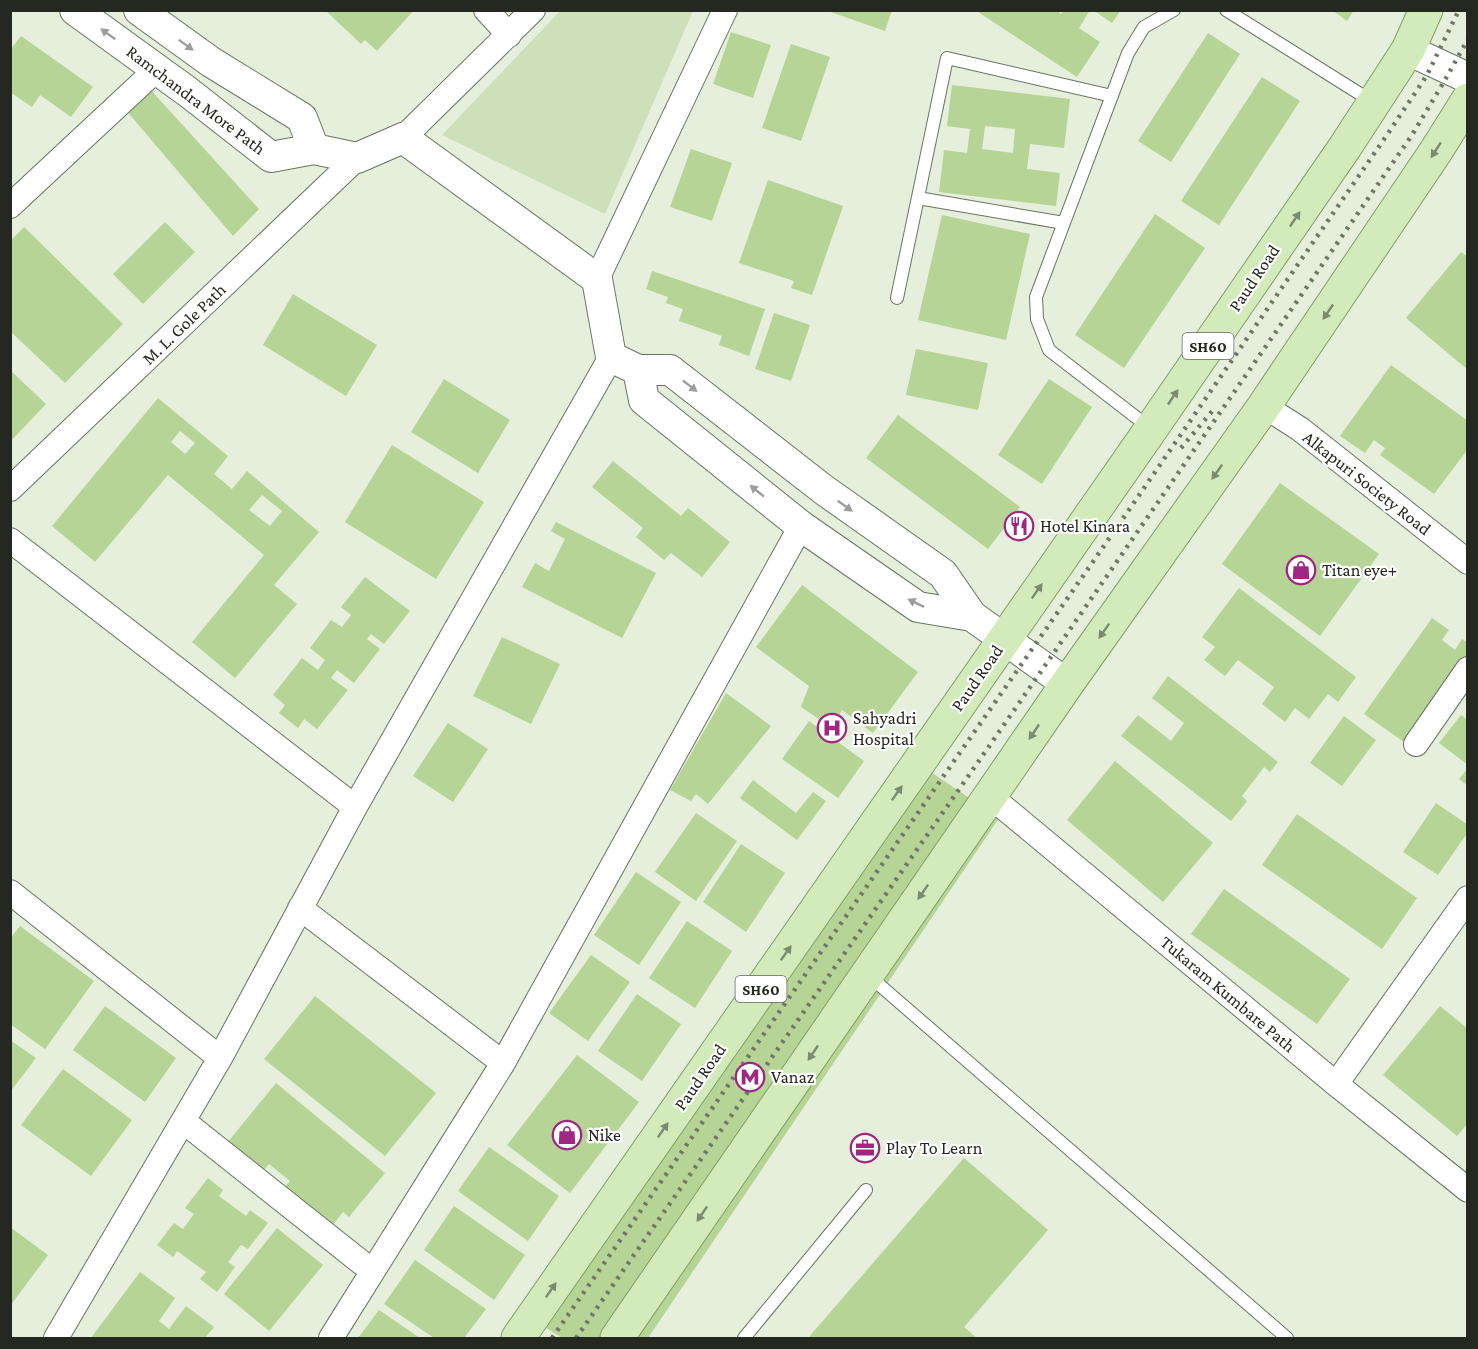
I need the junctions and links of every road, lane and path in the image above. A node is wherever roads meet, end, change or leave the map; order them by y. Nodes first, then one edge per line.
1 (75, 10) edge
2 (139, 10) edge
3 (486, 10) edge
4 (534, 10) edge
5 (724, 10) edge
6 (1173, 10) edge
7 (1226, 10) edge
8 (1426, 10) edge
9 (509, 35) junction
10 (1408, 50) junction
11 (157, 69) junction
12 (1467, 78) edge
13 (1112, 96) junction
14 (1467, 100) edge
15 (1374, 103) junction
16 (403, 138) junction
17 (314, 149) junction
18 (357, 158) junction
19 (918, 198) junction
20 (10, 206) edge
21 (1064, 223) junction
22 (597, 279) junction
23 (897, 298) dead end
24 (625, 363) junction
25 (1264, 406) junction
26 (1151, 429) junction
27 (10, 489) edge
28 (801, 526) junction
29 (10, 540) edge
30 (1467, 562) edge
31 (972, 615) junction
32 (1004, 639) junction
33 (1467, 669) edge
34 (1067, 684) junction
35 (1416, 744) dead end
36 (990, 796) junction
37 (355, 807) junction
38 (10, 892) edge
39 (1467, 898) edge
40 (300, 908) junction
41 (867, 974) junction
42 (220, 1058) junction
43 (502, 1063) junction
44 (1336, 1084) junction
45 (183, 1121) junction
46 (866, 1190) dead end
47 (1467, 1190) edge
48 (372, 1271) junction
49 (56, 1338) edge
50 (331, 1338) edge
51 (518, 1338) edge
52 (617, 1338) edge
53 (744, 1338) edge
54 (1287, 1338) edge

11 -> 1 street, Ramchandra More Path
2 -> 17 street, Ramchandra More Path
3 - 9 street
4 - 9 street
5 - 22 street
6 - 13 lane
7 - 15 lane
8 - 10 main road, Paud Road / SH60
9 - 16 street
10 - 12 street
10 - 15 main road, Paud Road / SH60
11 - 17 street, Ramchandra More Path
11 - 20 street
13 - 19 lane
13 - 21 lane
14 -> 25 main road
26 -> 15 main road, Paud Road / SH60
16 - 18 street
16 - 22 street
17 - 18 street
18 - 27 street, M. L. Gole Path
19 - 21 lane
19 - 23 lane
21 - 26 lane
22 - 24 street
28 -> 24 street
24 -> 31 street
24 - 37 street
25 - 30 street, Alkapuri Society Road
25 -> 34 main road
32 -> 26 main road, Paud Road / SH60
31 -> 28 street
28 - 43 street
29 - 37 street
31 - 32 street
32 - 34 street
51 -> 32 main road, Paud Road / SH60
33 - 35 street
34 -> 36 main road
36 -> 41 main road
36 - 44 street, Tukaram Kumbare Path
37 - 40 street
38 - 42 street
39 - 44 street
40 - 42 street
40 - 43 street
41 -> 52 main road
41 - 54 lane
42 - 45 street
43 - 48 street
44 - 47 street, Tukaram Kumbare Path
45 - 48 street
45 - 49 street
46 - 53 lane
48 - 50 street

